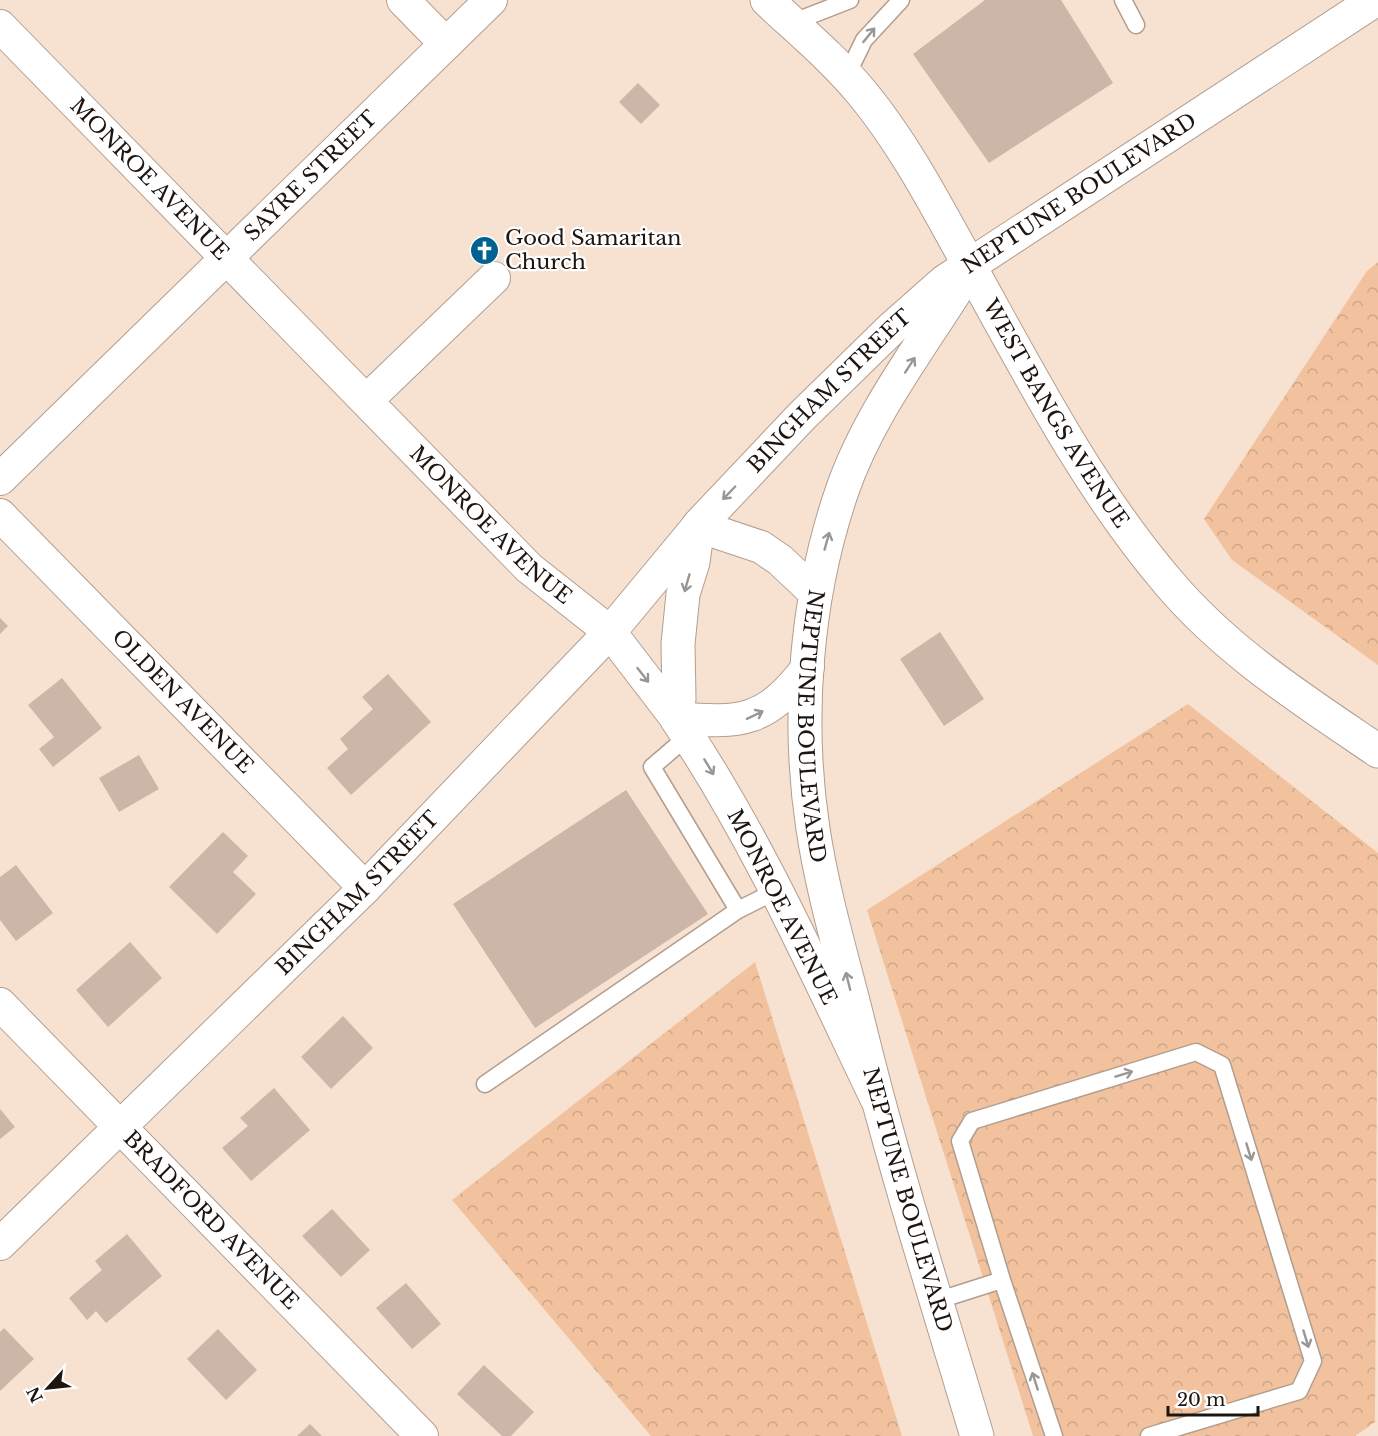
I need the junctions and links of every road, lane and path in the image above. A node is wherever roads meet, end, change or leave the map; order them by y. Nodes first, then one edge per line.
1 (403, 0) edge
2 (491, 0) edge
3 (767, 0) edge
4 (850, 0) edge
5 (901, 0) edge
6 (1123, 0) edge
7 (1375, 0) edge
8 (791, 23) junction
9 (1136, 25) dead end
10 (0, 26) edge
11 (446, 44) junction
12 (846, 77) junction
13 (226, 257) junction
14 (970, 267) junction
15 (494, 278) dead end
16 (367, 400) junction
17 (0, 479) edge
18 (0, 515) edge
19 (698, 526) junction
20 (816, 594) junction
21 (609, 632) junction
22 (807, 667) junction
23 (682, 727) junction
24 (1378, 751) edge
25 (365, 888) junction
26 (776, 891) junction
27 (738, 910) junction
28 (0, 1004) edge
29 (485, 1084) dead end
30 (877, 1099) junction
31 (120, 1127) junction
32 (0, 1244) edge
33 (1002, 1280) junction
34 (936, 1301) junction
35 (422, 1436) edge
36 (977, 1436) edge
37 (1054, 1436) edge
38 (1149, 1436) edge

1 - 11 street
2 - 11 street, SAYRE STREET
3 - 8 street, WEST BANGS AVENUE
4 - 8 lane
12 -> 5 lane
6 - 9 lane
7 - 14 street, NEPTUNE BOULEVARD
8 - 12 street, WEST BANGS AVENUE
10 - 13 street, MONROE AVENUE
11 - 13 street, SAYRE STREET
12 - 14 street, WEST BANGS AVENUE
13 - 16 street, MONROE AVENUE
13 - 17 street, SAYRE STREET
14 -> 19 street, BINGHAM STREET
20 -> 14 street, NEPTUNE BOULEVARD
14 - 24 street, WEST BANGS AVENUE
15 - 16 street
16 - 21 street, MONROE AVENUE
18 - 25 street, OLDEN AVENUE
19 - 20 street
19 - 21 street, BINGHAM STREET
19 -> 23 street
20 - 22 street, NEPTUNE BOULEVARD
21 -> 23 street, MONROE AVENUE
21 - 25 street, BINGHAM STREET
23 -> 22 street
30 -> 22 street, NEPTUNE BOULEVARD
23 -> 26 street, MONROE AVENUE
23 - 27 lane
25 - 31 street, BINGHAM STREET
26 - 27 lane
26 - 30 street, MONROE AVENUE
27 - 29 lane
28 - 31 street, BRADFORD AVENUE
30 - 34 street, NEPTUNE BOULEVARD
31 - 32 street, BINGHAM STREET
31 - 35 street, BRADFORD AVENUE
33 - 34 lane
37 -> 33 lane
33 -> 38 lane
34 - 36 street, NEPTUNE BOULEVARD

